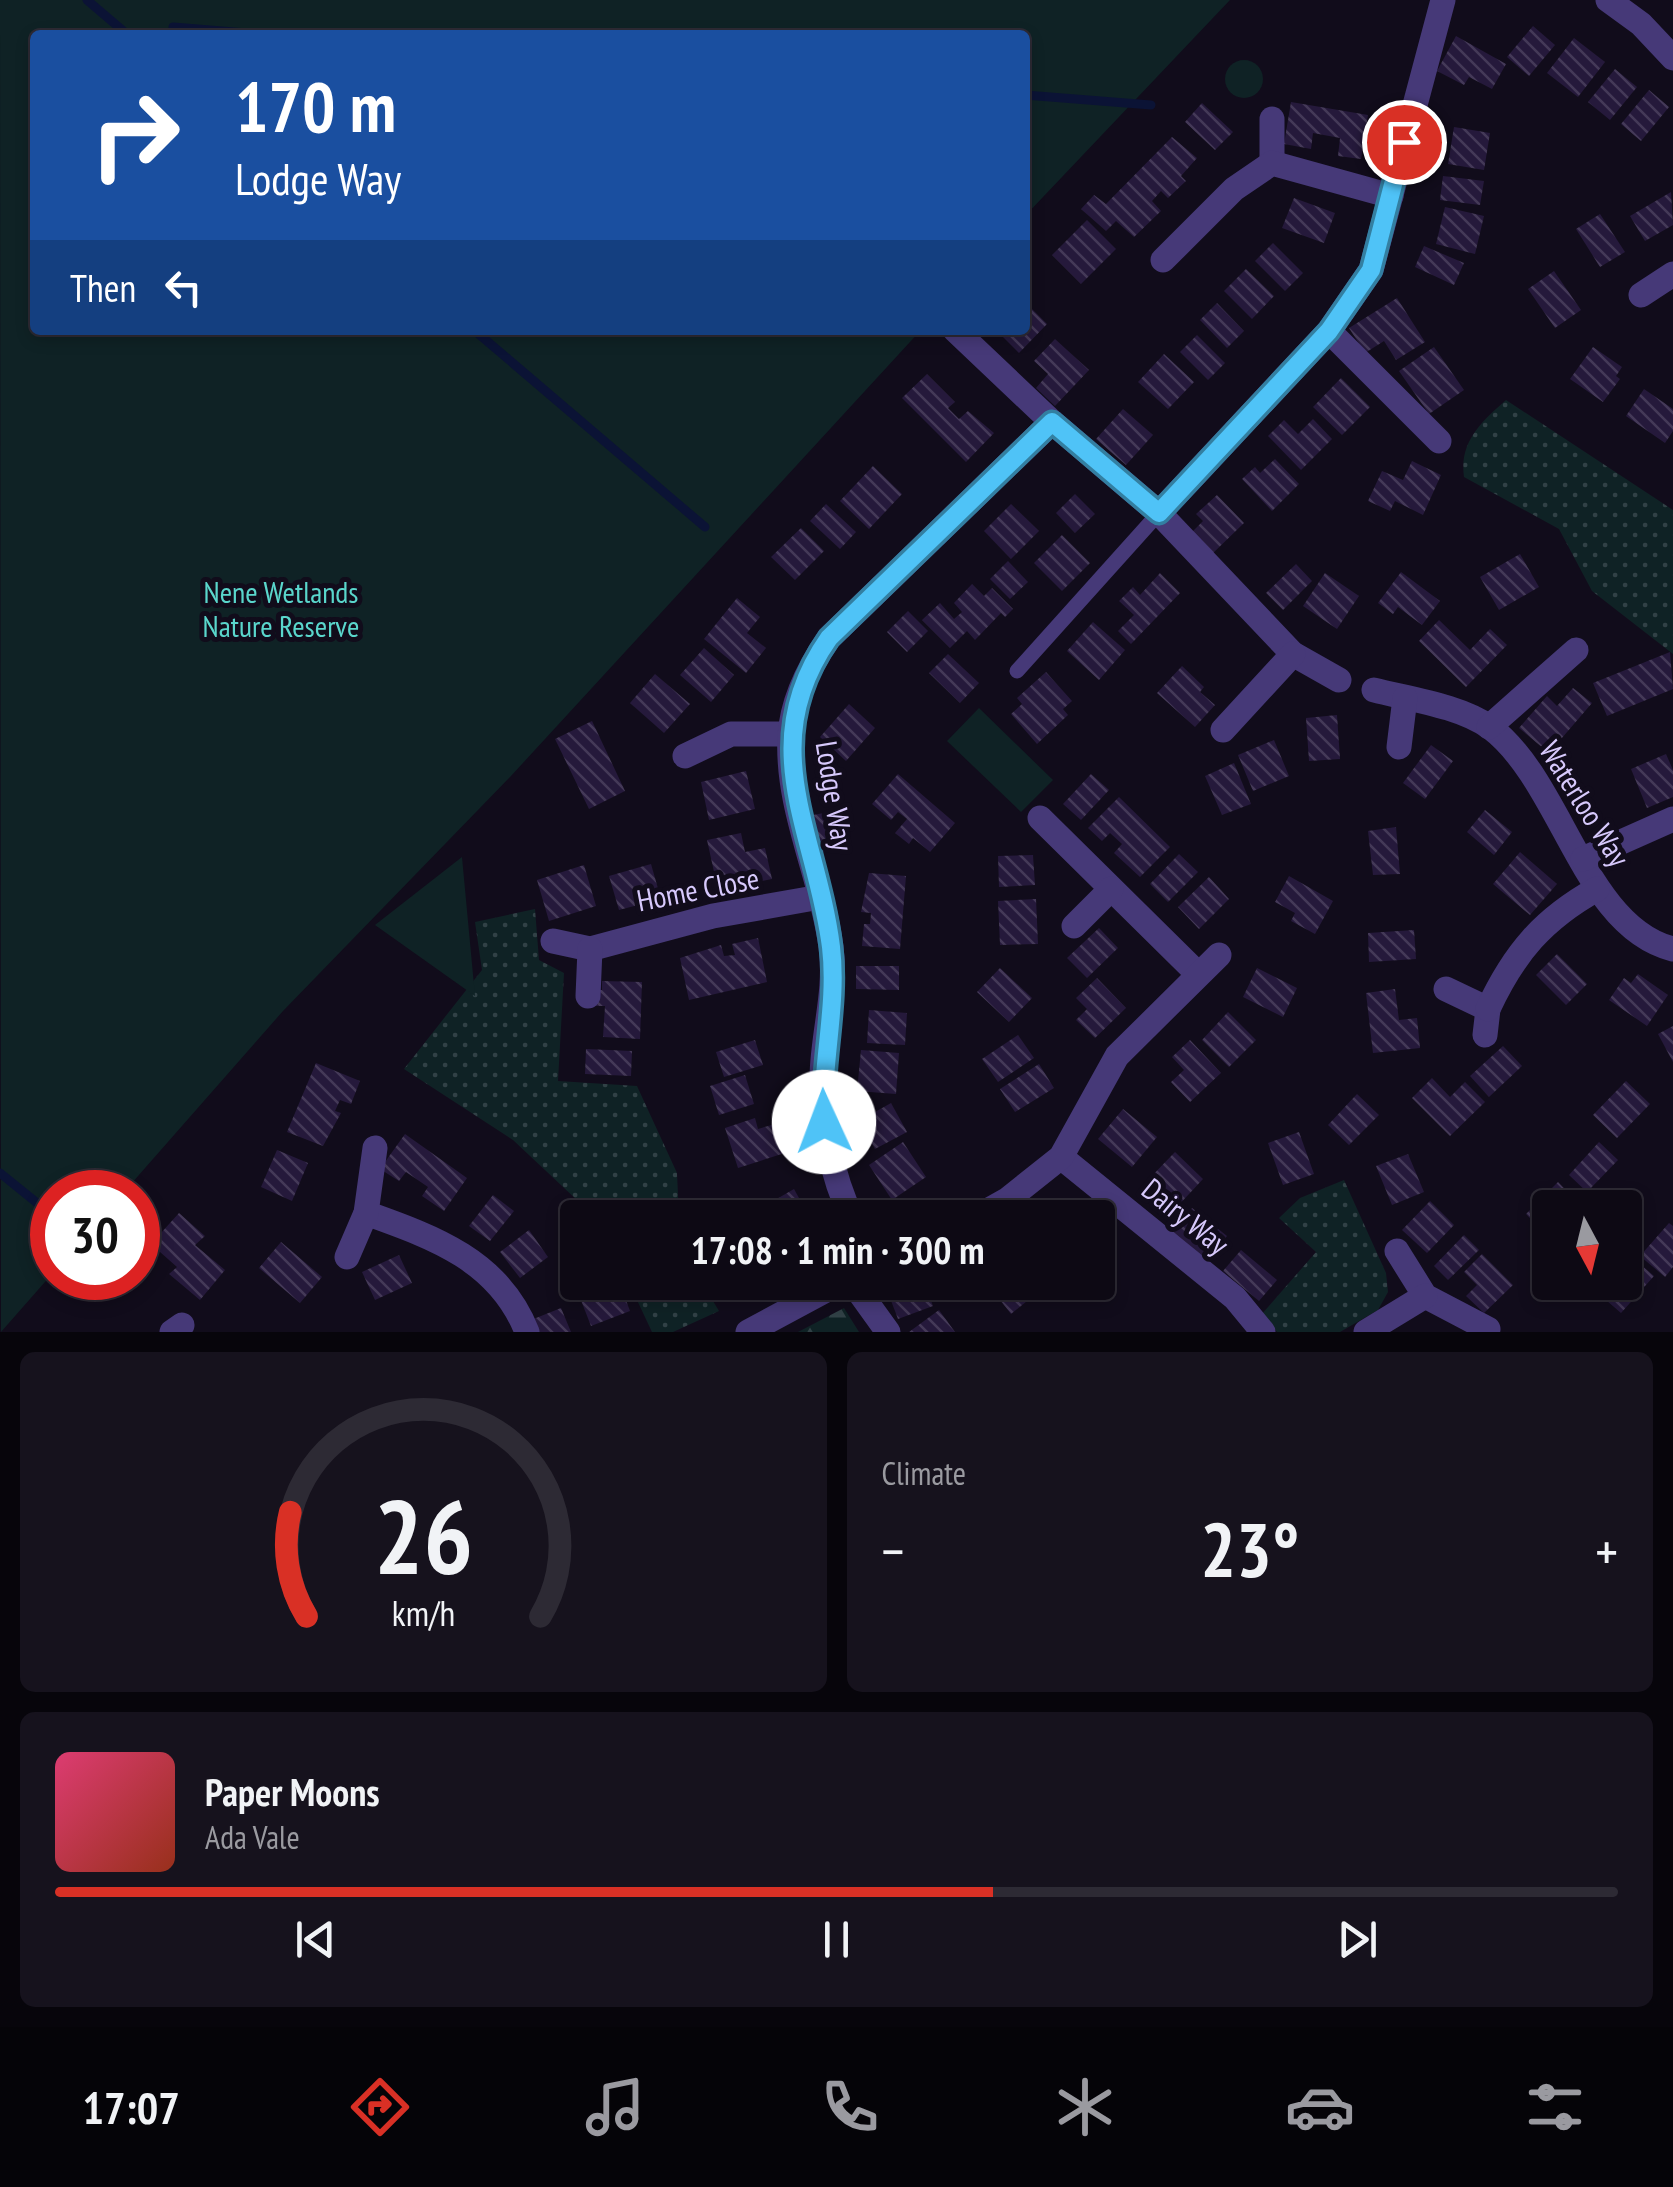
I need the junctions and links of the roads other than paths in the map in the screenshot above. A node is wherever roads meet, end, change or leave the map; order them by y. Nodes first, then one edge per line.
1 (1443, 0) edge
2 (1608, 0) edge
3 (1673, 58) edge
4 (1272, 120) dead end
5 (1272, 163) junction
6 (1391, 196) junction
7 (1162, 260) dead end
8 (1673, 274) edge
9 (1641, 295) dead end
10 (1329, 331) junction
11 (960, 335) edge
12 (1052, 422) junction
13 (1440, 441) dead end
14 (1159, 513) junction
15 (1576, 650) dead end
16 (1292, 654) junction
17 (1017, 671) dead end
18 (1339, 680) dead end
19 (1374, 690) dead end
20 (1405, 698) junction
21 (1489, 727) junction
22 (1224, 730) dead end
23 (790, 734) junction
24 (1399, 747) dead end
25 (685, 756) dead end
26 (1040, 818) dead end
27 (1673, 819) edge
28 (1583, 858) junction
29 (1111, 889) junction
30 (1597, 889) junction
31 (820, 897) junction
32 (1074, 926) dead end
33 (553, 941) dead end
34 (590, 949) junction
35 (1673, 950) edge
36 (1218, 955) dead end
37 (1198, 974) junction
38 (1446, 989) dead end
39 (588, 996) dead end
40 (1488, 1009) junction
41 (1485, 1036) dead end
42 (375, 1148) dead end
43 (1061, 1157) junction
44 (847, 1200) edge
45 (1007, 1200) edge
46 (366, 1214) junction
47 (1396, 1251) dead end
48 (346, 1257) dead end
49 (1424, 1296) junction
50 (808, 1300) edge
51 (865, 1300) edge
52 (1488, 1329) dead end
53 (527, 1332) edge
54 (748, 1332) edge
55 (888, 1332) edge
56 (1264, 1332) edge
57 (1366, 1332) edge

1 - 6 street
2 - 3 street
4 - 5 street
5 - 6 street
5 - 7 street
6 - 10 street
8 - 9 street
10 - 13 street
10 - 14 street
11 - 12 street
12 - 14 street
12 - 23 street, Lodge Way
14 - 16 street
14 - 17 lane
15 - 21 street
16 - 18 street
16 - 22 street
19 - 20 street, Waterloo Way
20 - 21 street, Waterloo Way
20 - 24 street
21 - 28 street, Waterloo Way
23 - 25 street
23 - 31 street, Lodge Way
26 - 29 street
27 - 28 street
28 - 30 street, Waterloo Way
29 - 32 street
29 - 37 street
30 - 35 street, Waterloo Way
30 - 40 street
31 - 34 street, Home Close
31 - 44 street, Lodge Way
33 - 34 street, Home Close
34 - 39 street
36 - 37 street
37 - 43 street
38 - 40 street
40 - 41 street
42 - 46 street
43 - 45 street
43 - 56 street, Dairy Way
46 - 48 street
46 - 53 street
47 - 49 street
49 - 52 street
49 - 57 street
50 - 54 street
51 - 55 street

